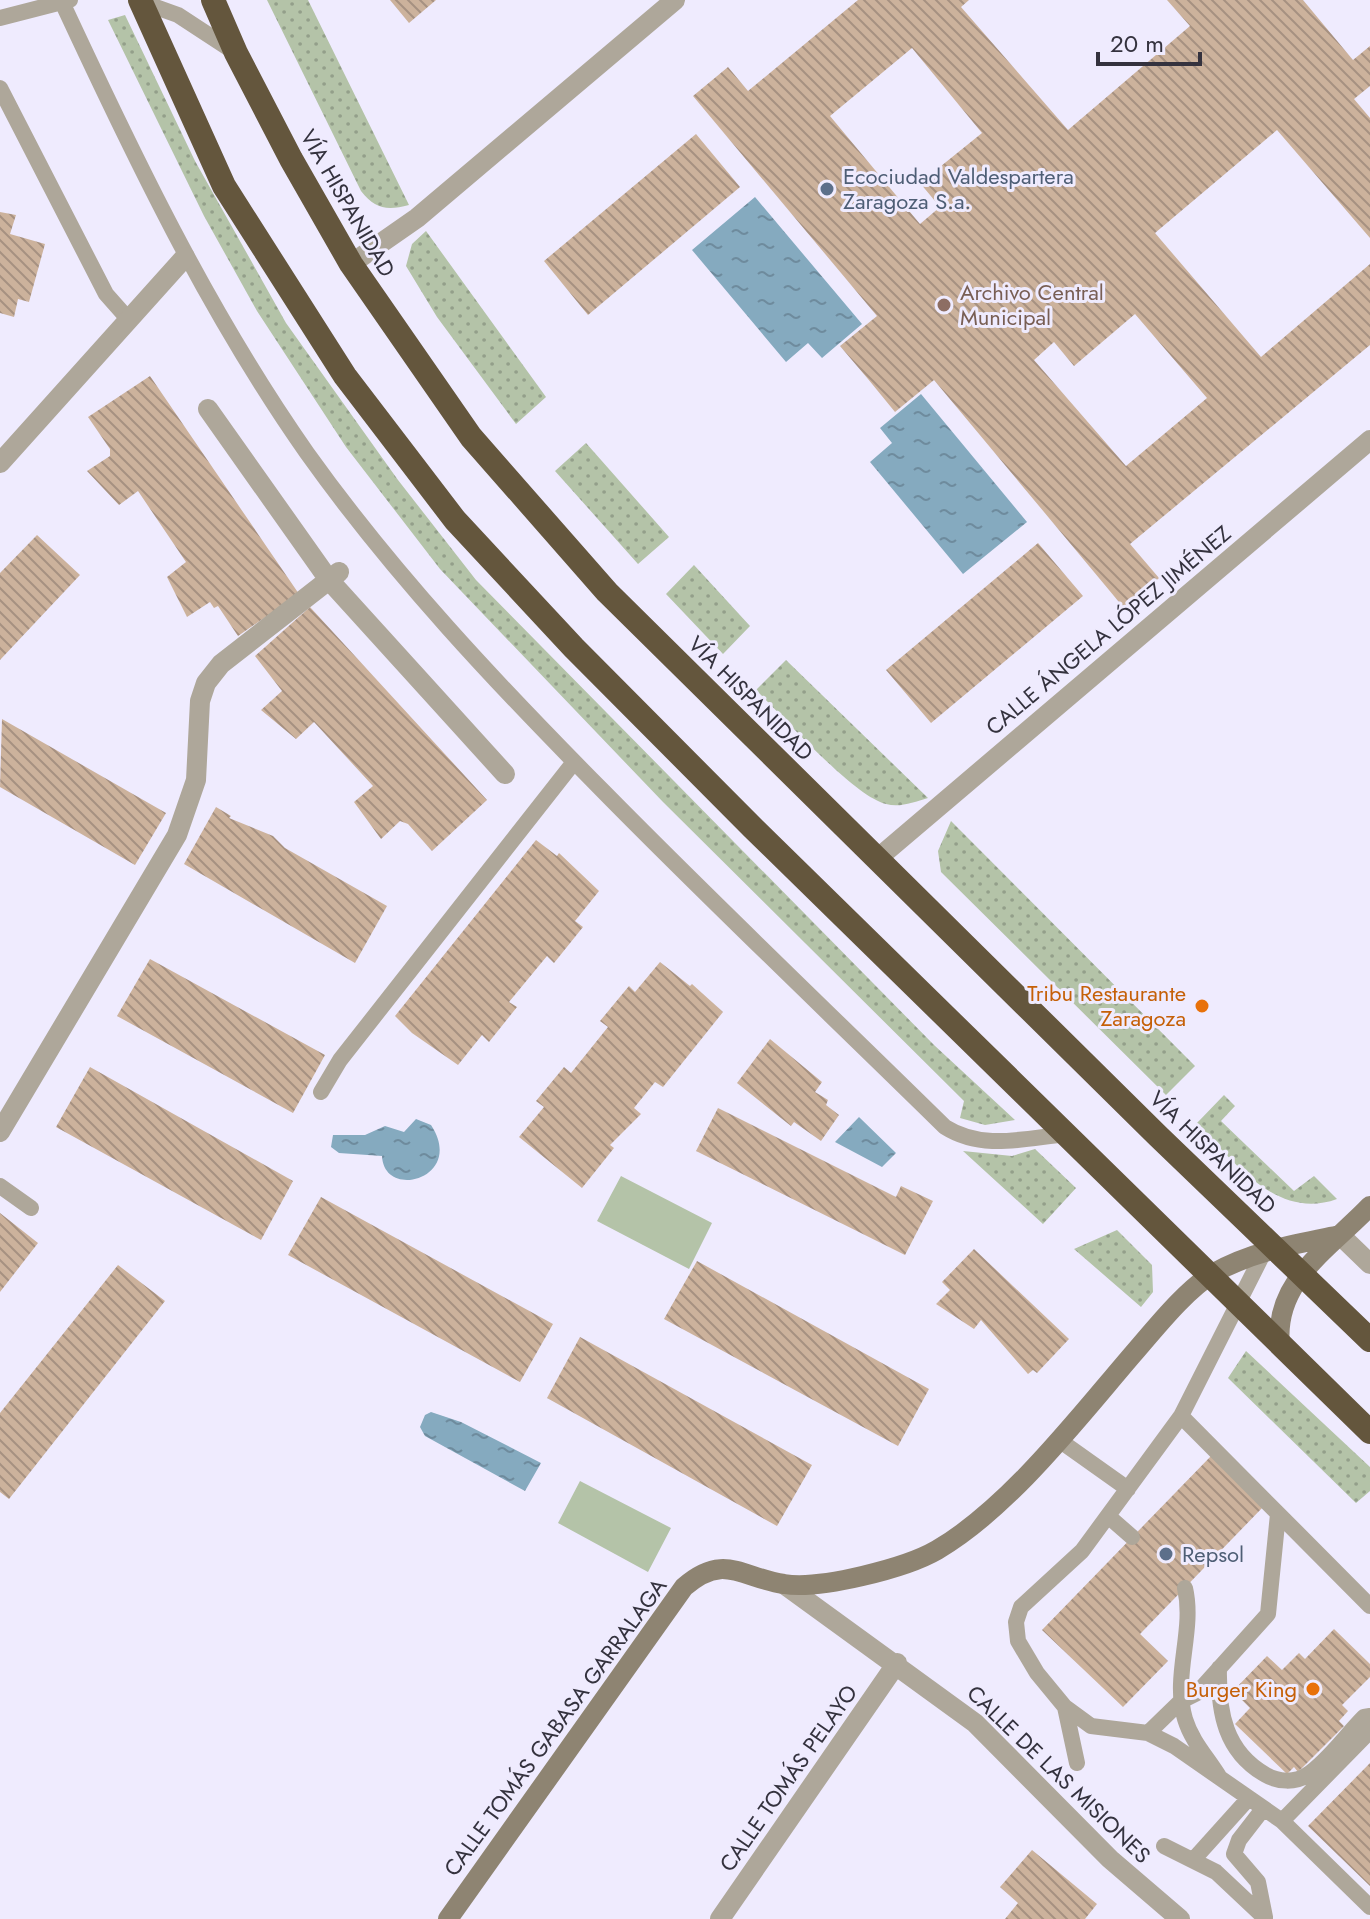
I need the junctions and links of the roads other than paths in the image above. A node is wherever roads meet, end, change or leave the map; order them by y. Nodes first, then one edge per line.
1 (65, 0) edge
2 (132, 0) edge
3 (140, 0) edge
4 (213, 0) edge
5 (675, 0) edge
6 (0, 5) edge
7 (23, 10) junction
8 (0, 18) edge
9 (236, 53) junction
10 (0, 88) edge
11 (185, 257) junction
12 (351, 264) junction
13 (129, 320) junction
14 (208, 409) dead end
15 (1370, 440) edge
16 (0, 463) edge
17 (334, 576) junction
18 (574, 762) junction
19 (505, 774) dead end
20 (877, 859) junction
21 (321, 1092) dead end
22 (0, 1132) edge
23 (1067, 1134) junction
24 (0, 1186) edge
25 (1370, 1206) edge
26 (31, 1208) dead end
27 (1340, 1235) junction
28 (1270, 1250) junction
29 (1370, 1264) edge
30 (1302, 1274) junction
31 (1210, 1275) junction
32 (1236, 1302) junction
33 (1370, 1340) edge
34 (1280, 1346) junction
35 (1181, 1416) junction
36 (1370, 1432) edge
37 (1059, 1440) junction
38 (1128, 1489) junction
39 (1278, 1514) junction
40 (1108, 1516) junction
41 (1132, 1537) dead end
42 (785, 1585) junction
43 (1185, 1588) dead end
44 (1370, 1606) edge
45 (897, 1663) junction
46 (1219, 1668) junction
47 (1181, 1701) junction
48 (1065, 1707) junction
49 (1370, 1716) edge
50 (1370, 1731) edge
51 (1148, 1733) junction
52 (1077, 1763) dead end
53 (1223, 1783) junction
54 (1248, 1799) junction
55 (1263, 1809) junction
56 (1282, 1821) junction
57 (1164, 1846) dead end
58 (1194, 1859) junction
59 (1370, 1907) edge
60 (1266, 1918) edge
61 (448, 1919) edge
62 (720, 1919) edge
63 (1180, 1919) edge

1 - 7 lane
1 - 11 lane
2 - 3 lane
3 - 9 lane
3 - 23 highway
4 - 9 highway, VÍA HISPANIDAD
5 - 12 street
6 - 7 lane
7 - 8 lane
9 - 12 highway, VÍA HISPANIDAD
10 - 13 lane
11 - 13 street
11 - 18 lane
12 - 20 highway, VÍA HISPANIDAD
13 - 16 street
14 - 17 street
15 - 20 street, CALLE ÁNGELA LÓPEZ JIMÉNEZ
17 - 19 street
17 - 22 street
18 - 21 lane
18 - 23 lane
20 - 28 highway, VÍA HISPANIDAD
23 - 31 highway
24 - 26 lane
25 - 27 street
27 - 28 street
27 - 29 street
27 - 30 street
28 - 30 highway, VÍA HISPANIDAD
28 - 31 street
28 - 32 lane
30 - 33 highway, VÍA HISPANIDAD
30 - 34 street
31 - 32 highway
31 - 37 street, CALLE TOMÁS GABASA GARRALAGA
32 - 34 highway
32 - 35 lane
34 - 36 highway
35 - 38 lane
35 - 39 lane
37 - 38 lane
37 - 42 street, CALLE TOMÁS GABASA GARRALAGA
38 - 40 lane
39 - 44 lane
39 - 46 lane
40 - 41 lane
40 - 48 lane
42 - 45 street, CALLE DE LAS MISIONES
42 - 61 street, CALLE TOMÁS GABASA GARRALAGA
43 - 47 lane
45 - 62 street, CALLE TOMÁS PELAYO
45 - 63 street, CALLE DE LAS MISIONES
46 - 47 lane
46 - 49 lane
47 - 51 lane
47 - 53 lane
48 - 51 lane
48 - 52 lane
50 - 56 lane
51 - 53 lane
53 - 54 lane
54 - 55 lane
54 - 58 lane
55 - 56 lane
55 - 60 lane
56 - 59 lane
57 - 58 lane
58 - 60 lane

